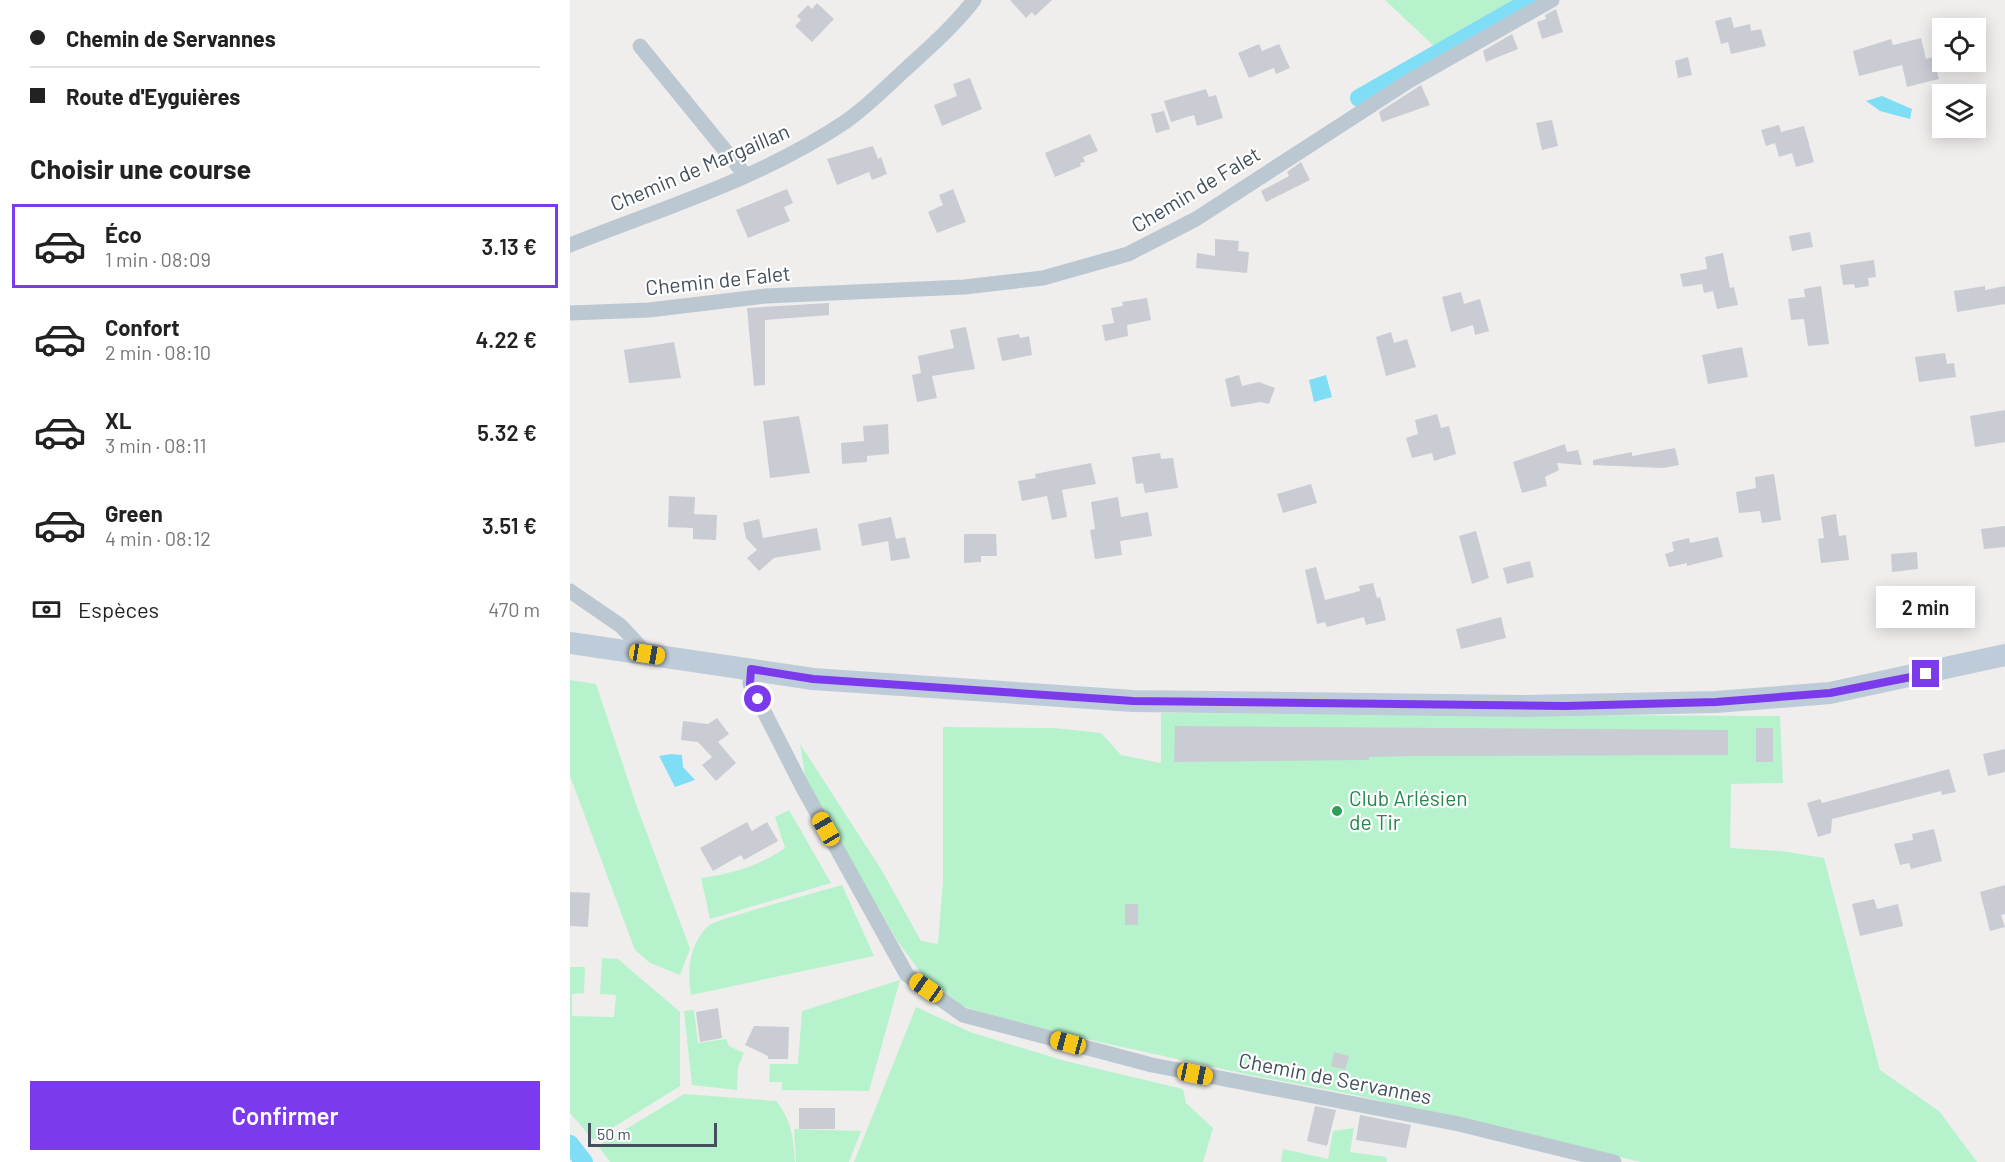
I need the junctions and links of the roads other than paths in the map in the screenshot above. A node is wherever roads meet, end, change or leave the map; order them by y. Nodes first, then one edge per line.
1 (974, 0) edge
2 (1552, 0) edge
3 (640, 46) dead end
4 (746, 176) junction
5 (570, 244) edge
6 (570, 313) edge
7 (570, 591) edge
8 (570, 642) edge
9 (647, 654) junction
10 (2005, 655) edge
11 (751, 669) junction
12 (1614, 1162) edge

1 - 4 street, Chemin de Margaillan
2 - 6 street, Chemin de Falet
3 - 4 street
4 - 5 street, Chemin de Margaillan
7 - 9 street
8 - 9 main road
9 - 11 main road
10 - 11 main road
11 - 12 street, Chemin de Servannes

